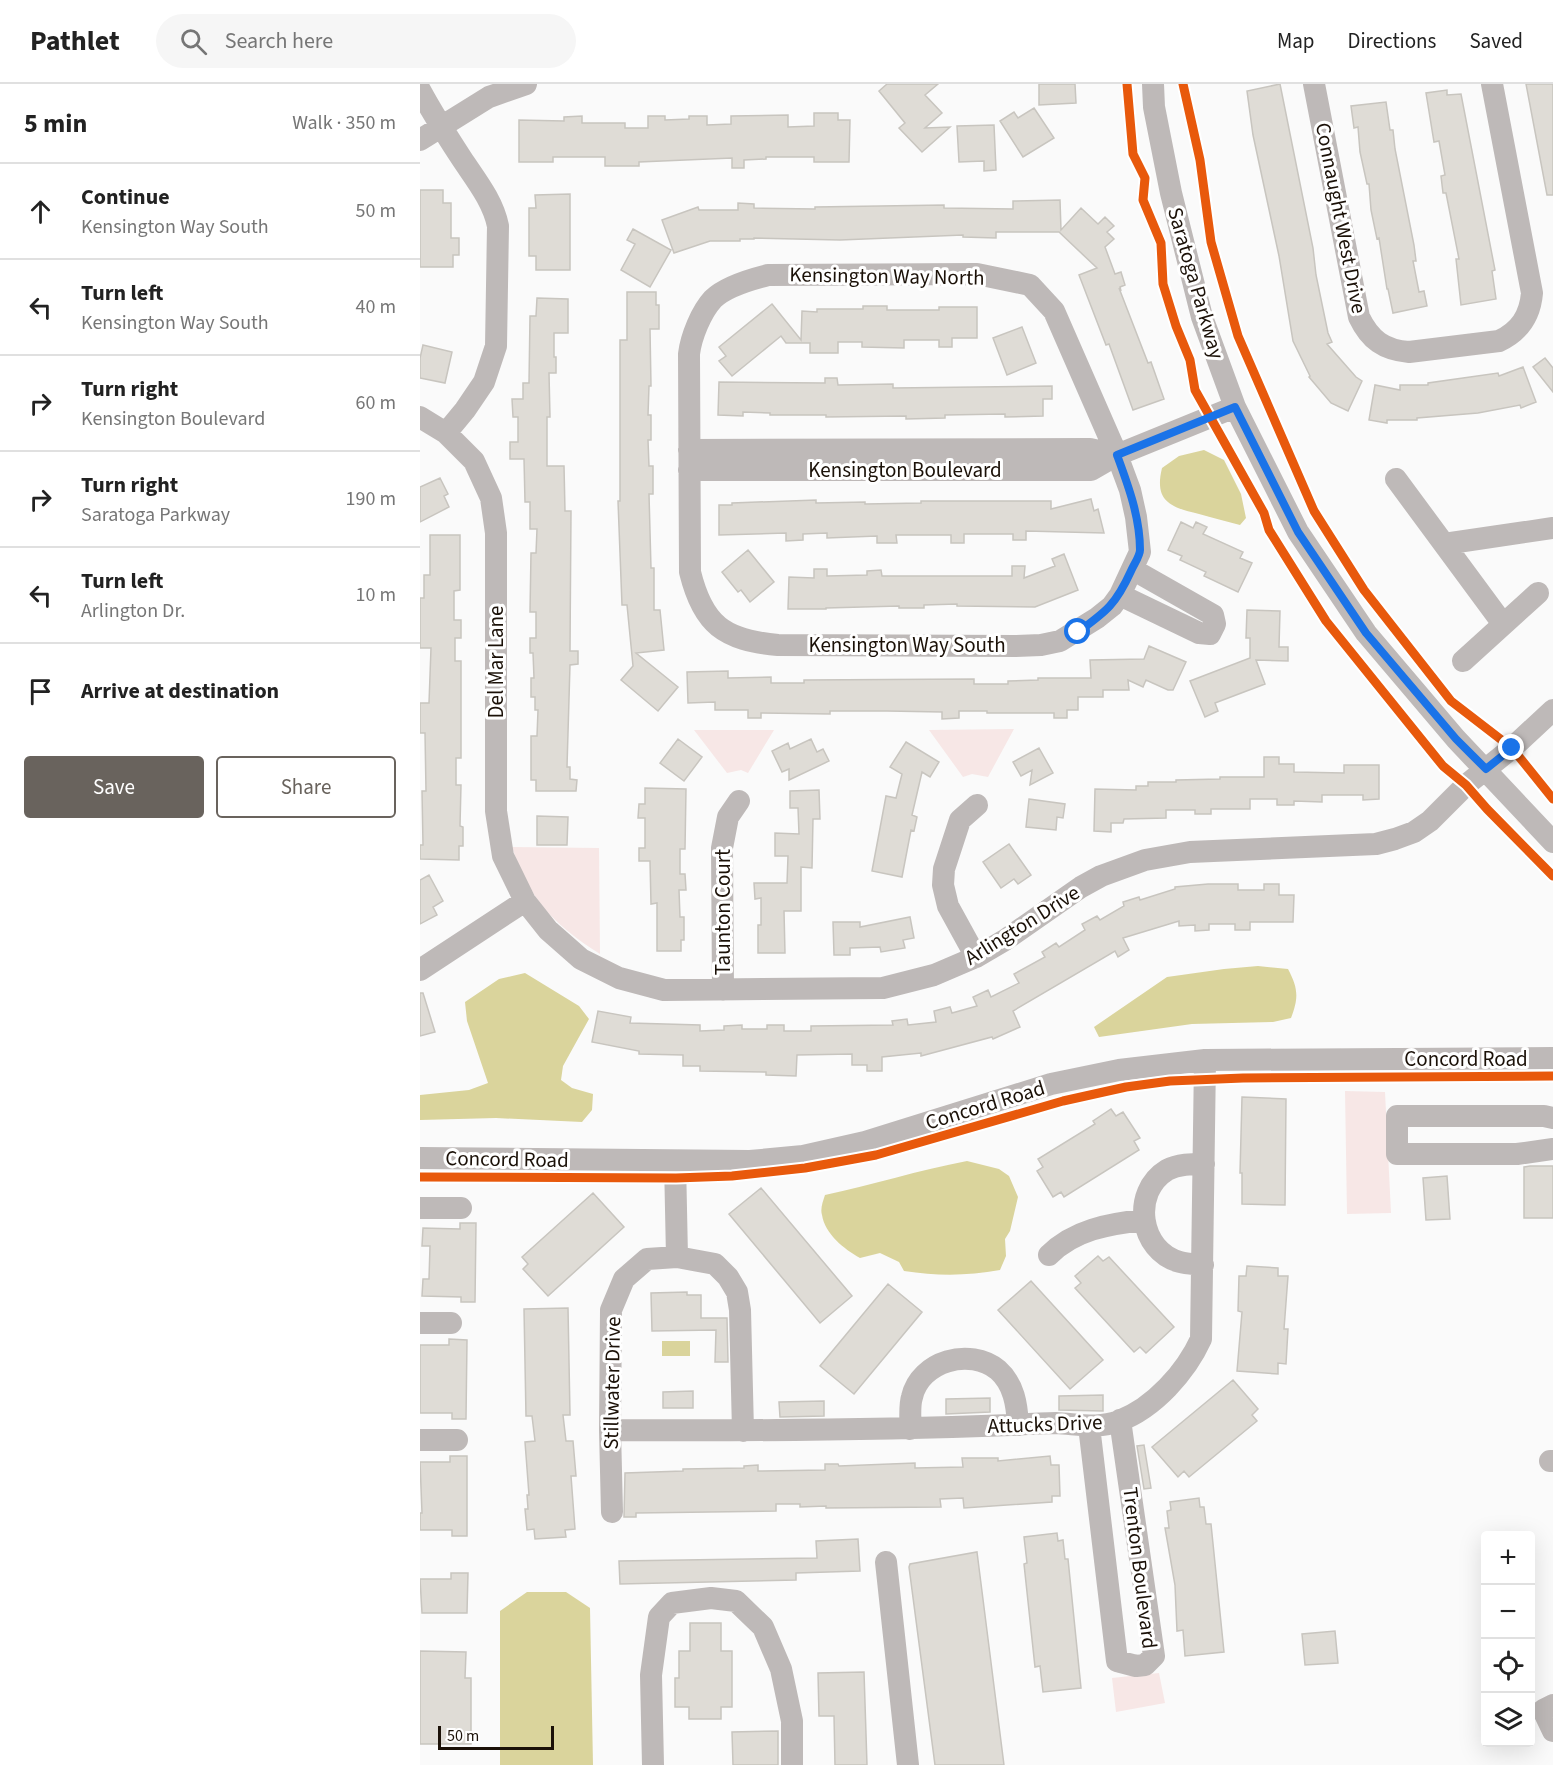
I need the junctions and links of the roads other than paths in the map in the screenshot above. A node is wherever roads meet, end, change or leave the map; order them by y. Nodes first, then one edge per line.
1 (526, 84) edge
2 (1153, 84) edge
3 (1315, 84) edge
4 (1492, 84) edge
5 (420, 90) edge
6 (441, 127) junction
7 (420, 140) edge
8 (1235, 407) junction
9 (420, 417) edge
10 (446, 432) junction
11 (1117, 455) junction
12 (689, 460) junction
13 (1396, 479) dead end
14 (1553, 528) edge
15 (1444, 544) junction
16 (1132, 569) junction
17 (1538, 593) dead end
18 (1120, 595) junction
19 (1503, 624) junction
20 (1463, 661) dead end
21 (1553, 710) edge
22 (1486, 769) junction
23 (738, 801) dead end
24 (977, 805) dead end
25 (1553, 842) edge
26 (525, 901) junction
27 (976, 957) junction
28 (420, 970) edge
29 (723, 990) junction
30 (1553, 1058) edge
31 (1205, 1060) junction
32 (1553, 1118) edge
33 (1553, 1129) edge
34 (1553, 1139) edge
35 (1553, 1149) edge
36 (420, 1158) edge
37 (675, 1161) junction
38 (1204, 1164) junction
39 (420, 1208) edge
40 (461, 1208) dead end
41 (1143, 1220) junction
42 (1049, 1255) dead end
43 (677, 1257) junction
44 (1203, 1265) junction
45 (420, 1323) edge
46 (451, 1323) dead end
47 (1120, 1420) junction
48 (1018, 1425) junction
49 (1089, 1426) junction
50 (910, 1429) junction
51 (610, 1430) junction
52 (743, 1431) junction
53 (420, 1440) edge
54 (457, 1440) dead end
55 (612, 1512) dead end
56 (886, 1562) dead end
57 (1553, 1704) edge
58 (1553, 1731) edge
59 (653, 1765) edge
60 (792, 1765) edge
61 (908, 1765) edge

1 - 6 street
2 - 8 street, Saratoga Parkway
3 - 4 street, Connaught West Drive
5 - 6 street
6 - 7 street
6 - 10 street
8 - 11 street
8 - 22 street, Saratoga Parkway
9 - 10 street, Del Mar Lane
10 - 26 street, Del Mar Lane
11 - 12 street, Kensington Boulevard
11 - 12 street, Kensington Way North
11 - 16 street, Kensington Way South
12 - 18 street, Kensington Way South
13 - 15 street
14 - 15 street
15 - 19 street
16 - 18 street, Kensington Way South
16 - 18 street
17 - 19 street
19 - 20 street
21 - 22 street, Arlington Drive
22 - 25 street, Saratoga Parkway
22 - 27 street, Arlington Drive
23 - 29 street, Taunton Court
24 - 27 street
26 - 28 street
26 - 29 street, Arlington Drive
27 - 29 street, Arlington Drive
30 - 31 street, Concord Road
31 - 37 street, Concord Road
31 - 38 street, Attucks Drive
32 - 35 street
33 - 34 street
36 - 37 street, Concord Road
37 - 43 street
38 - 41 street
38 - 44 street, Attucks Drive
39 - 40 street
41 - 42 street
41 - 44 street
43 - 51 street, Stillwater Drive
43 - 52 street, Stillwater Drive
44 - 47 street, Attucks Drive
45 - 46 street
47 - 49 street, Attucks Drive
47 - 49 street, Trenton Boulevard
48 - 49 street, Attucks Drive
48 - 50 street, Attucks Drive
48 - 50 street
50 - 52 street, Attucks Drive
51 - 52 street, Attucks Drive
51 - 55 street, Stillwater Drive
53 - 54 street
56 - 61 street
57 - 58 street
59 - 60 street

